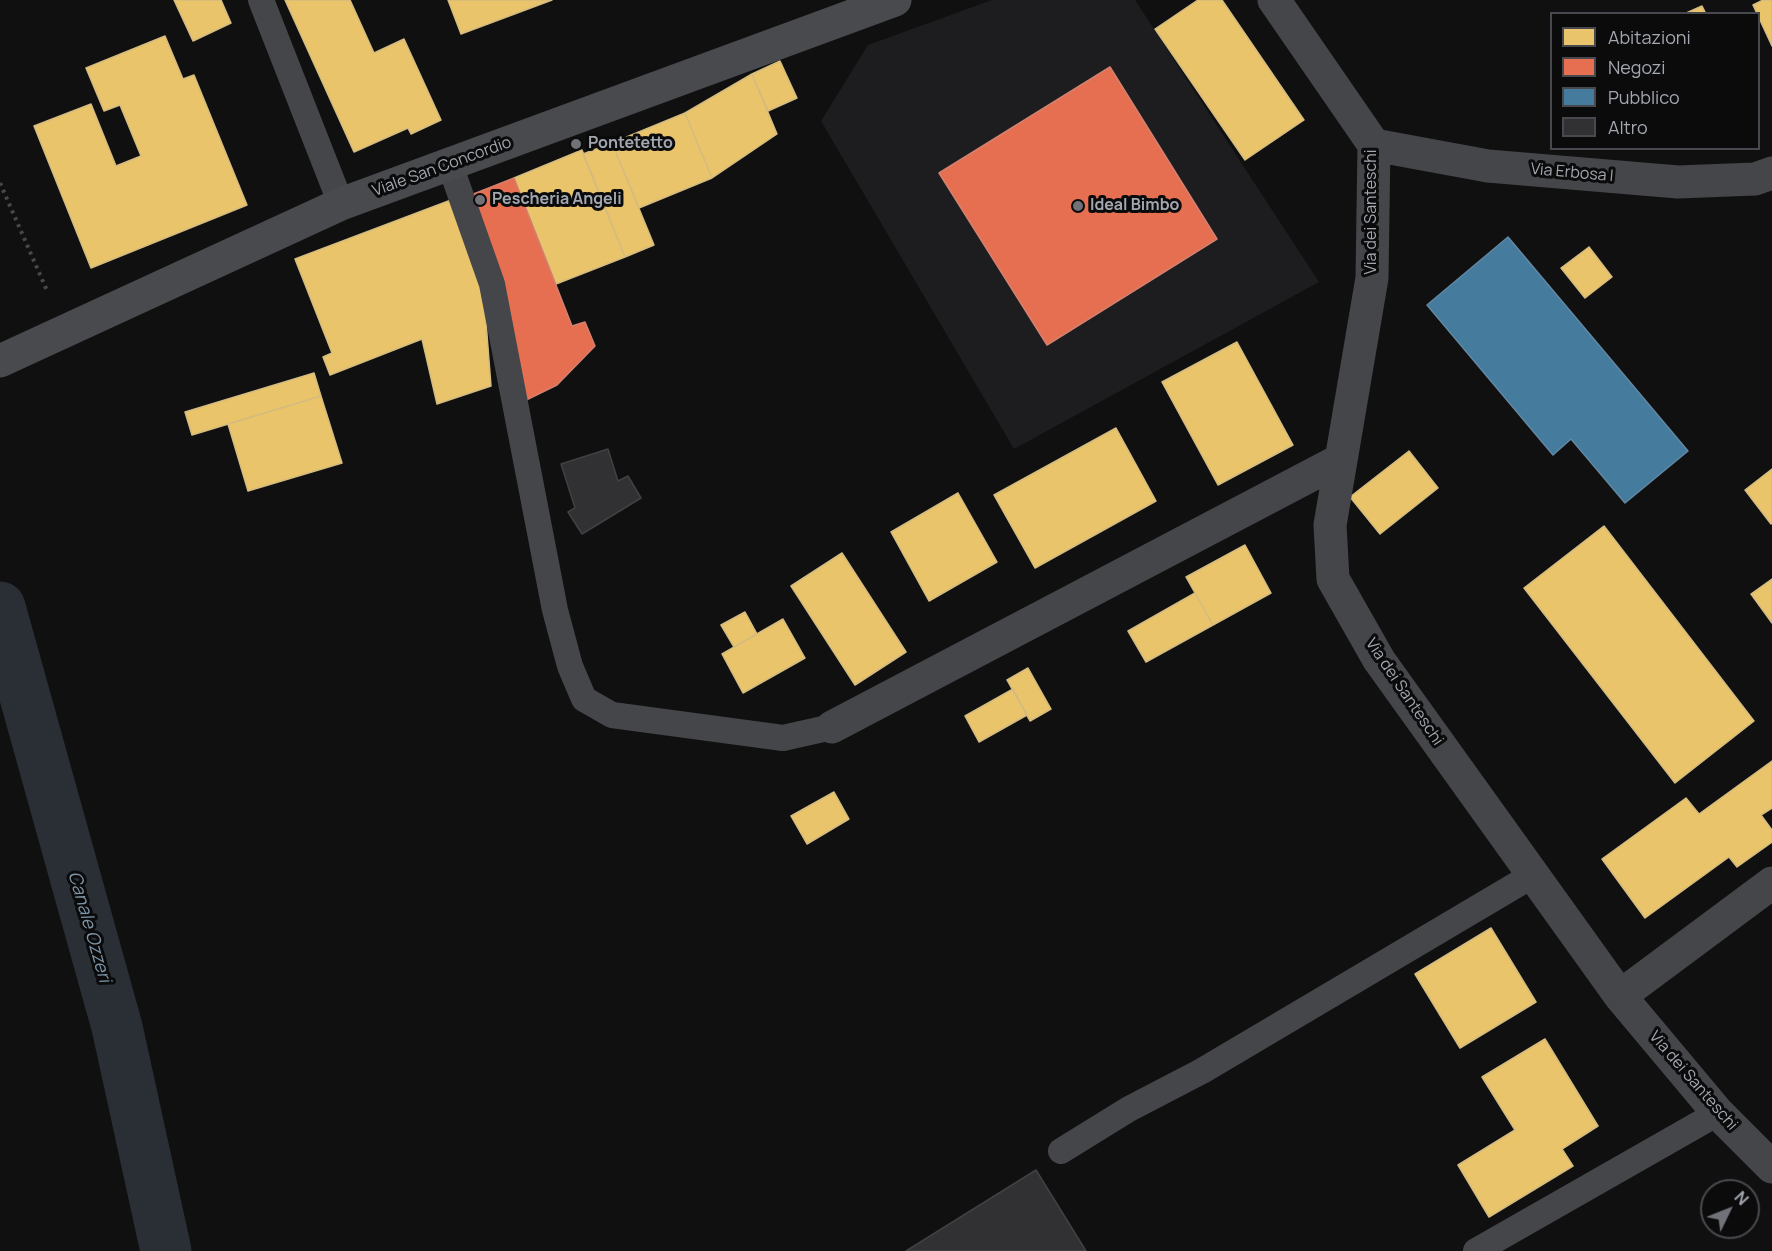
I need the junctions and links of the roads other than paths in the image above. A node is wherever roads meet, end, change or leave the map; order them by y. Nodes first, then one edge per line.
1 (261, 0) edge
2 (895, 0) edge
3 (1274, 0) edge
4 (1374, 145) junction
5 (450, 165) junction
6 (1772, 173) edge
7 (340, 204) junction
8 (0, 361) edge
9 (1340, 459) junction
10 (832, 727) joint
11 (1533, 875) junction
12 (1772, 883) edge
13 (1620, 996) junction
14 (1718, 1113) junction
15 (1061, 1151) dead end
16 (1772, 1167) edge
17 (1476, 1251) edge

1 - 7 lane
2 - 5 main road, Viale San Concordio
3 - 4 street, Via dei Santeschi
4 - 6 street, Via Erbosa I
4 - 9 street, Via dei Santeschi
5 - 7 main road, Viale San Concordio
5 - 10 lane
7 - 8 main road, Viale San Concordio
9 - 10 street
9 - 11 street, Via dei Santeschi
11 - 13 street, Via dei Santeschi
11 - 15 lane
12 - 13 street
13 - 14 street, Via dei Santeschi
14 - 16 street, Via dei Santeschi
14 - 17 lane

